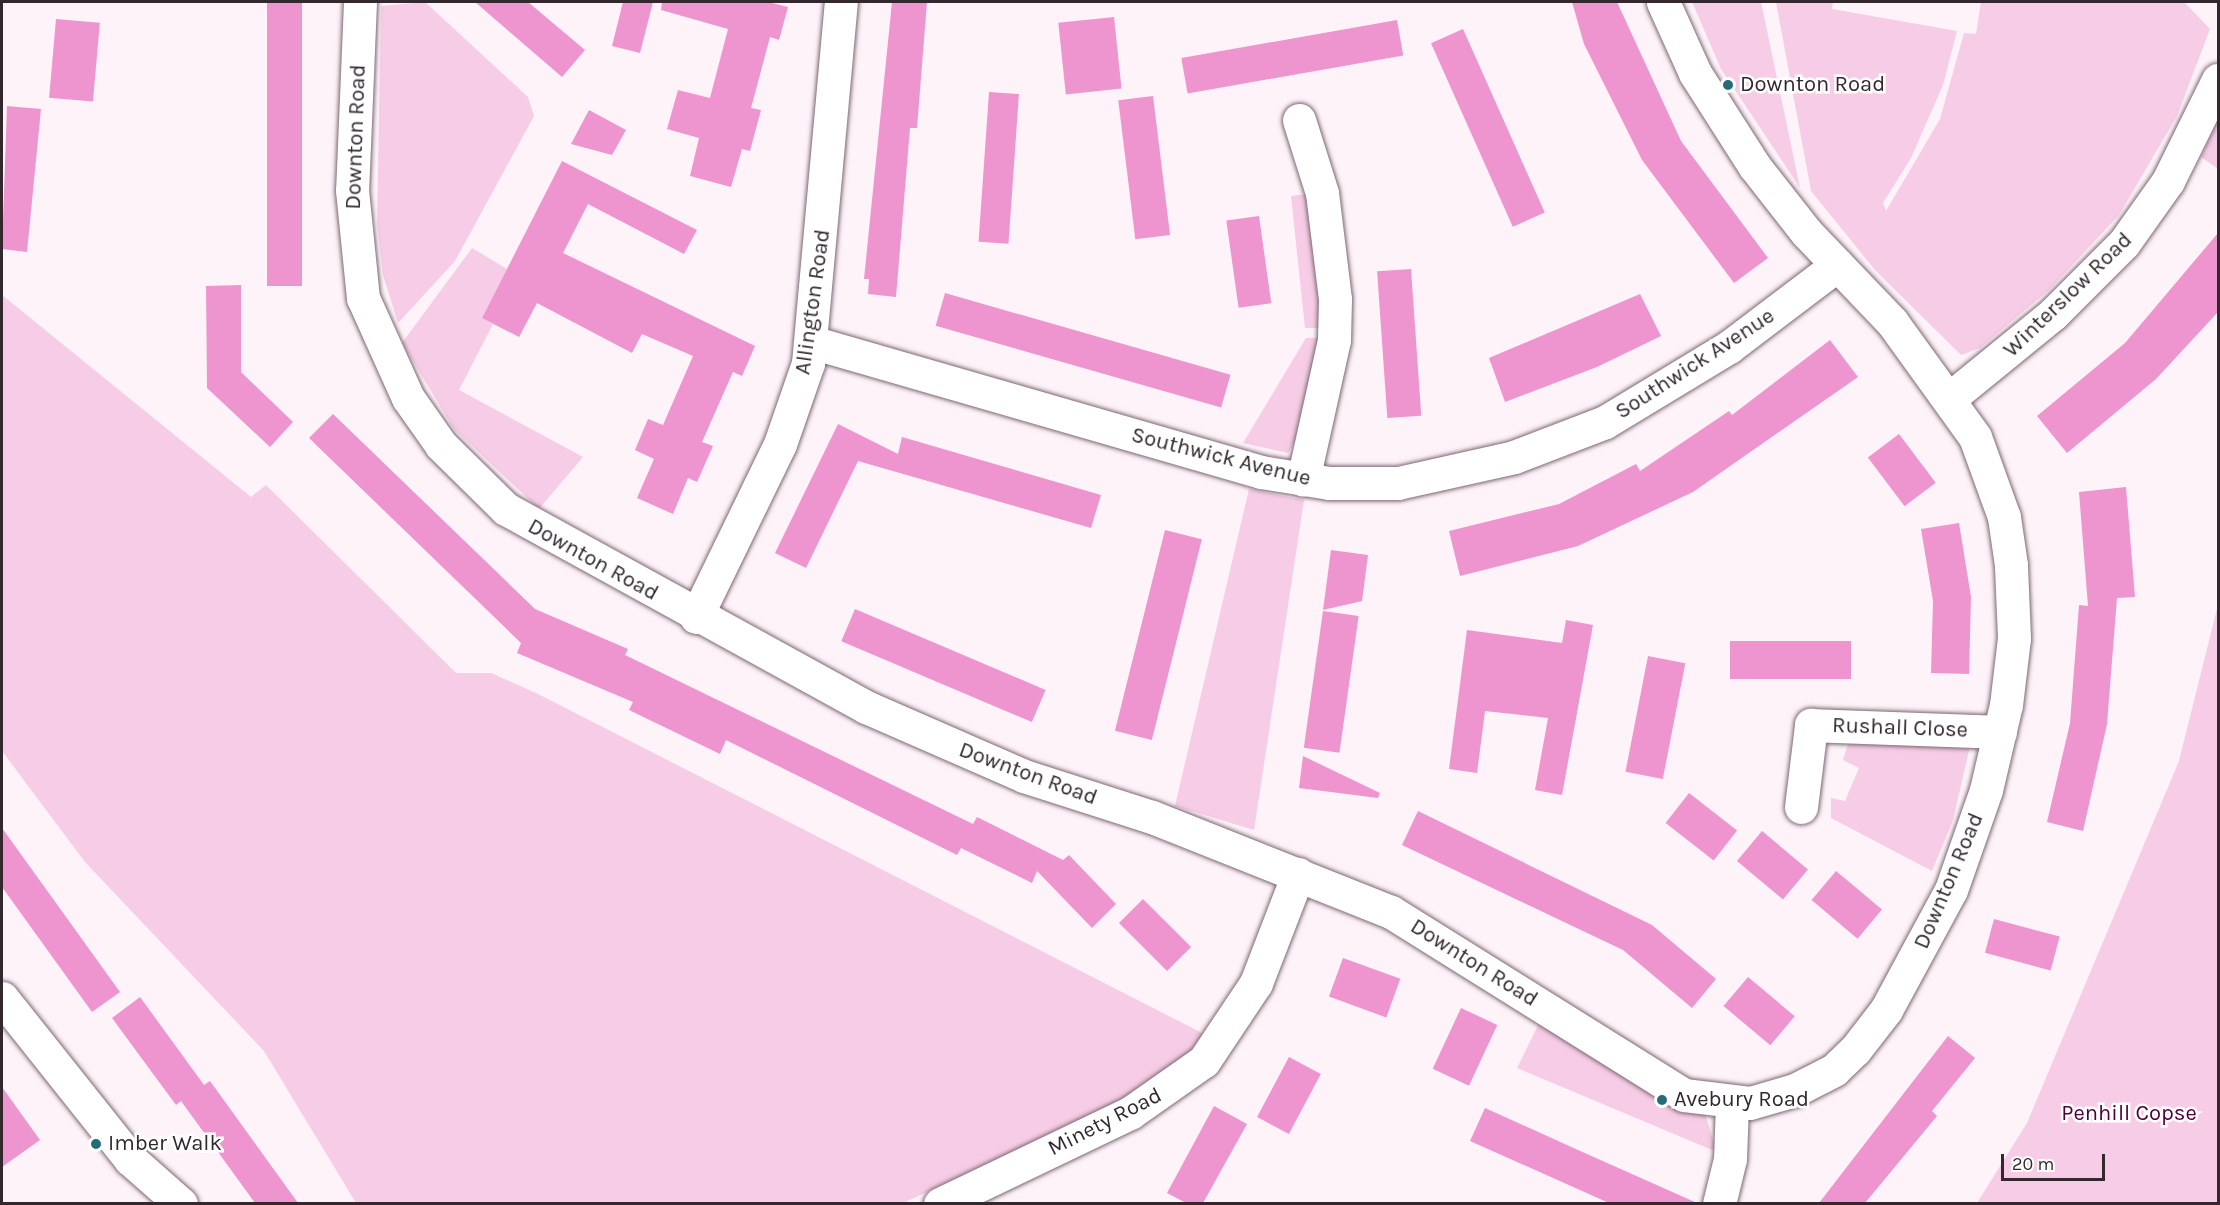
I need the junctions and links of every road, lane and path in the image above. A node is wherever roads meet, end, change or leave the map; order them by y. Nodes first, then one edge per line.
1 (360, 2) edge
2 (841, 2) edge
3 (1663, 2) edge
4 (2218, 80) edge
5 (1299, 120) dead end
6 (1838, 265) junction
7 (811, 342) junction
8 (1950, 398) junction
9 (1303, 480) junction
10 (696, 617) junction
11 (2000, 732) junction
12 (1801, 807) dead end
13 (1298, 874) junction
14 (2, 998) edge
15 (1732, 1104) junction
16 (181, 1203) edge
17 (940, 1203) edge
18 (1719, 1203) edge

1 - 10 street, Downton Road
2 - 7 street, Allington Road
3 - 6 street, Downton Road
4 - 8 street, Winterslow Road
5 - 9 street
6 - 8 street, Downton Road
6 - 9 street, Southwick Avenue
7 - 9 street, Southwick Avenue
7 - 10 street, Allington Road
8 - 11 street, Downton Road
10 - 13 street, Downton Road
11 - 12 street, Rushall Close
11 - 15 street, Downton Road
13 - 15 street, Downton Road
13 - 17 street, Minety Road
14 - 16 street
15 - 18 street

